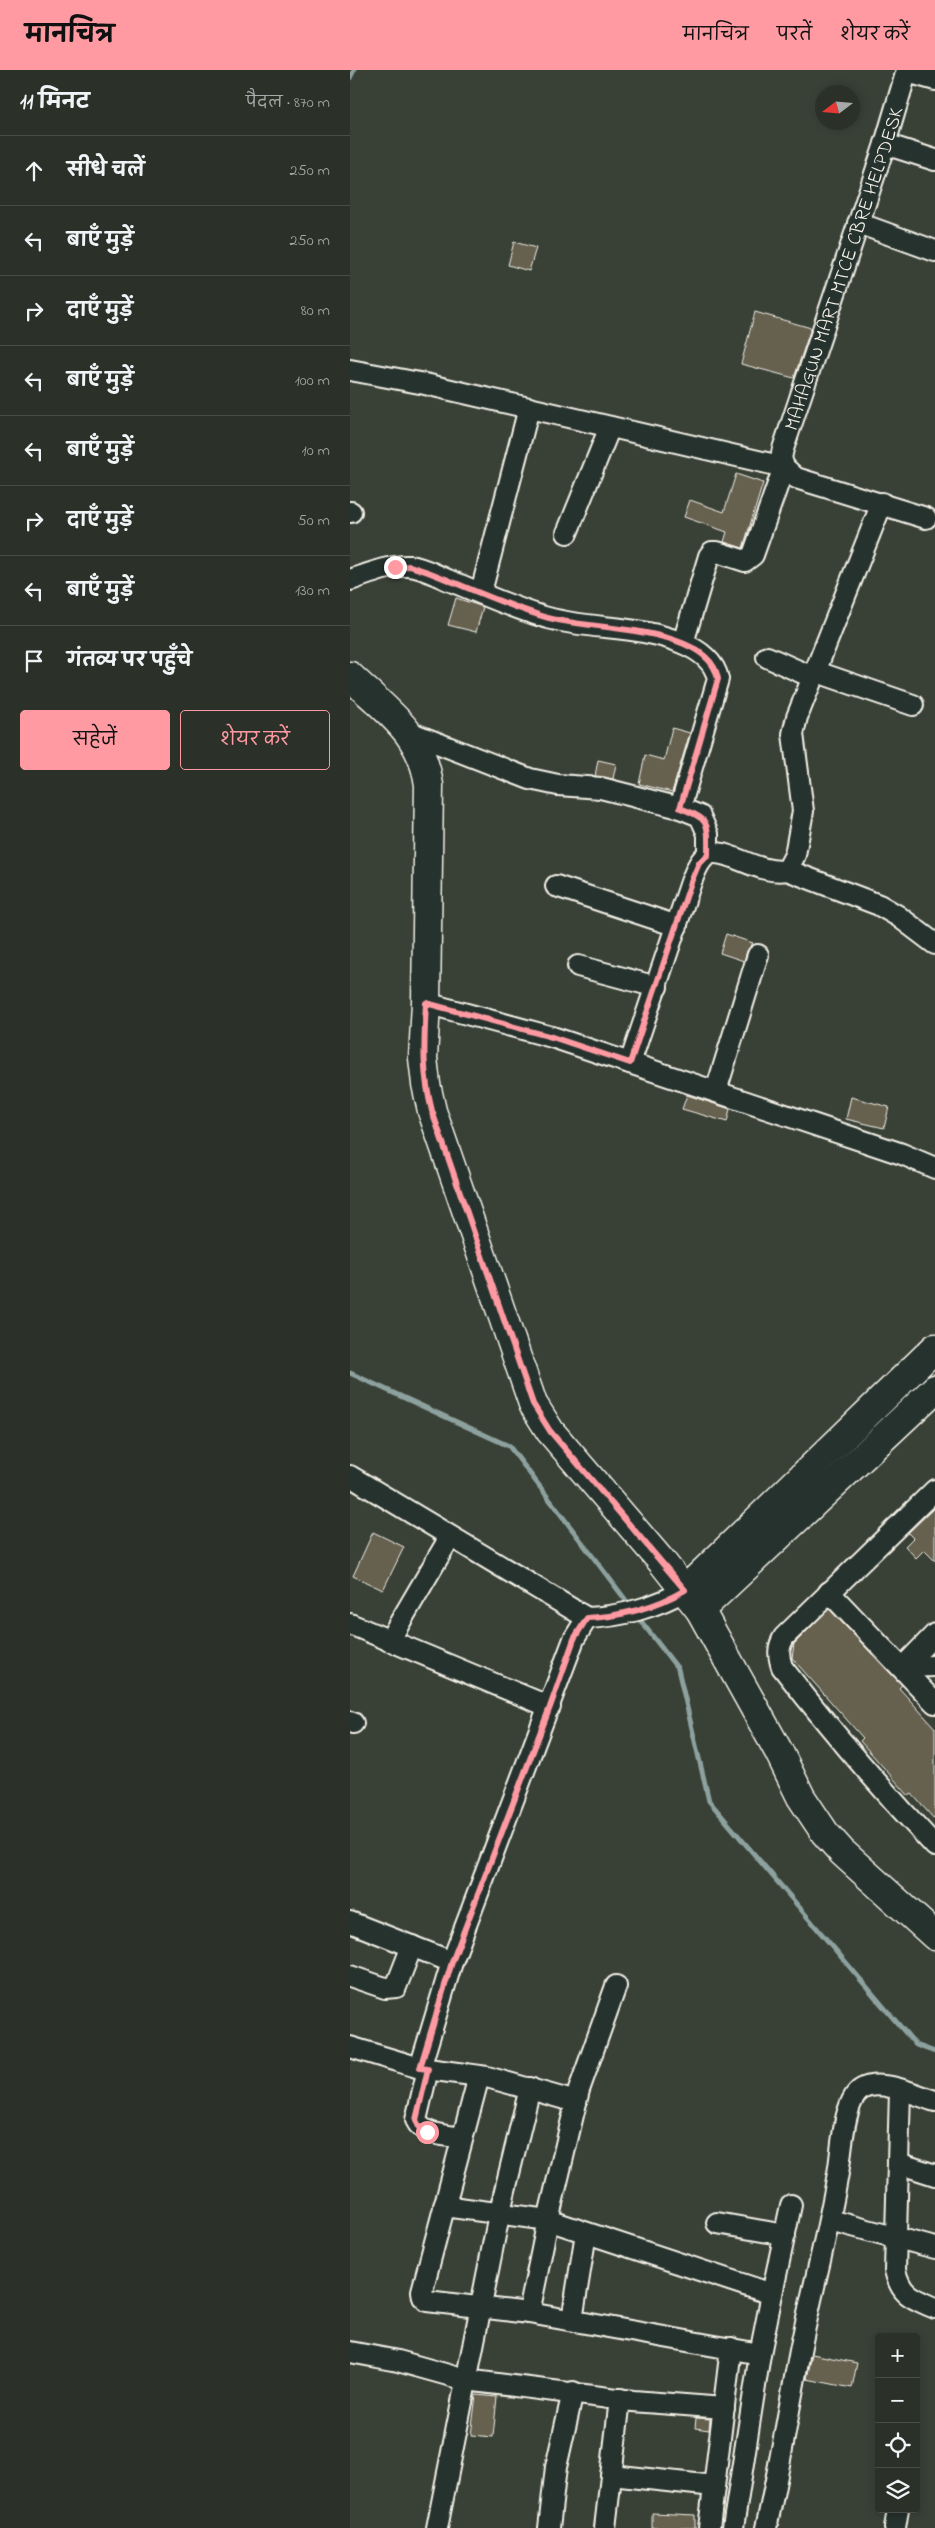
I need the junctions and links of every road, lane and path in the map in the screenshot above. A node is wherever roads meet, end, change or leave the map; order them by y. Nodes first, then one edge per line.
1 (907, 71) edge
2 (935, 80) edge
3 (885, 144) junction
4 (935, 160) edge
5 (858, 223) junction
6 (935, 251) edge
7 (350, 370) edge
8 (529, 408) junction
9 (610, 427) junction
10 (784, 467) junction
11 (882, 503) junction
12 (926, 518) dead end
13 (567, 533) dead end
14 (350, 580) edge
15 (481, 592) junction
16 (683, 643) junction
17 (767, 658) dead end
18 (813, 674) junction
19 (350, 676) edge
20 (913, 706) dead end
21 (409, 732) junction
22 (680, 808) junction
23 (708, 855) junction
24 (786, 870) junction
25 (556, 886) dead end
26 (677, 926) junction
27 (935, 944) edge
28 (758, 955) dead end
29 (578, 966) dead end
30 (657, 987) junction
31 (426, 1003) junction
32 (630, 1063) junction
33 (716, 1091) junction
34 (935, 1168) edge
35 (935, 1348) edge
36 (935, 1389) edge
37 (350, 1476) edge
38 (935, 1490) edge
39 (450, 1536) junction
40 (829, 1592) junction
41 (684, 1601) junction
42 (596, 1618) junction
43 (350, 1624) edge
44 (935, 1634) edge
45 (389, 1641) junction
46 (935, 1666) edge
47 (903, 1667) junction
48 (935, 1703) edge
49 (550, 1707) junction
50 (935, 1846) edge
51 (350, 1922) edge
52 (935, 1936) edge
53 (412, 1946) junction
54 (452, 1962) junction
55 (350, 1976) edge
56 (616, 1986) dead end
57 (350, 2047) edge
58 (424, 2068) junction
59 (479, 2076) junction
60 (530, 2088) junction
61 (900, 2091) junction
62 (935, 2101) edge
63 (576, 2102) junction
64 (462, 2138) junction
65 (898, 2163) junction
66 (935, 2175) edge
67 (791, 2205) dead end
68 (444, 2206) junction
69 (499, 2214) junction
70 (548, 2220) junction
71 (830, 2220) junction
72 (717, 2223) dead end
73 (586, 2232) junction
74 (785, 2235) junction
75 (895, 2236) junction
76 (935, 2248) edge
77 (772, 2294) junction
78 (480, 2306) junction
79 (935, 2308) edge
80 (529, 2313) junction
81 (572, 2320) junction
82 (731, 2348) junction
83 (350, 2352) edge
84 (760, 2354) junction
85 (466, 2380) junction
86 (573, 2392) junction
87 (620, 2399) junction
88 (724, 2408) junction
89 (611, 2474) junction
90 (714, 2486) junction
91 (897, 2513) edge
92 (437, 2528) edge
93 (549, 2528) edge
94 (605, 2528) edge
95 (709, 2528) edge
96 (733, 2528) edge
97 (766, 2528) edge
98 (895, 2528) edge

1 - 2 street
1 - 3 street, MAHAGUN MART MTCE CBRE HELPDESK
3 - 4 street
3 - 5 street, MAHAGUN MART MTCE CBRE HELPDESK
5 - 6 street
5 - 10 street, MAHAGUN MART MTCE CBRE HELPDESK
7 - 8 street
8 - 9 street
8 - 15 street
9 - 10 street
9 - 13 street
10 - 11 street
10 - 16 street, MAHAGUN MART MTCE CBRE HELPDESK
11 - 12 street
11 - 18 street
14 - 15 street
15 - 16 street
16 - 22 street
17 - 18 street
18 - 20 street
18 - 24 street
19 - 21 street
21 - 22 street
21 - 31 street
22 - 23 street
23 - 24 street
23 - 26 street
24 - 27 street
25 - 26 street
26 - 30 street
28 - 33 street
29 - 30 street
30 - 32 street
31 - 32 street
31 - 41 street
32 - 33 street
33 - 34 street
35 - 41 street
36 - 41 street
37 - 39 street
38 - 40 street
39 - 42 street
39 - 45 street
40 - 47 street
40 - 50 street
41 - 42 street
41 - 52 street
42 - 49 street
43 - 45 street
44 - 47 street
45 - 49 street
46 - 47 street
47 - 48 street
49 - 54 street
51 - 53 street
53 - 54 street
53 - 55 street
54 - 58 street
56 - 63 street
57 - 58 street
58 - 59 street
58 - 64 street
59 - 60 street
59 - 64 street
60 - 63 street
60 - 69 street
61 - 62 street
61 - 65 street
61 - 71 street
63 - 70 street
64 - 68 street
65 - 66 street
65 - 75 street
67 - 74 street
68 - 69 street
68 - 78 street
69 - 70 street
69 - 78 street
70 - 73 street
70 - 80 street
71 - 75 street
71 - 97 street
72 - 74 street
73 - 77 street
73 - 81 street
74 - 77 street
75 - 76 street
75 - 79 street
77 - 84 street
78 - 80 street
78 - 85 street
80 - 81 street
81 - 82 street
82 - 84 street
82 - 88 street
83 - 85 street
84 - 96 street
85 - 86 street
85 - 92 street
86 - 87 street
86 - 93 street
87 - 88 street
87 - 89 street
88 - 90 street
89 - 90 street
89 - 94 street
90 - 95 street
91 - 98 street

